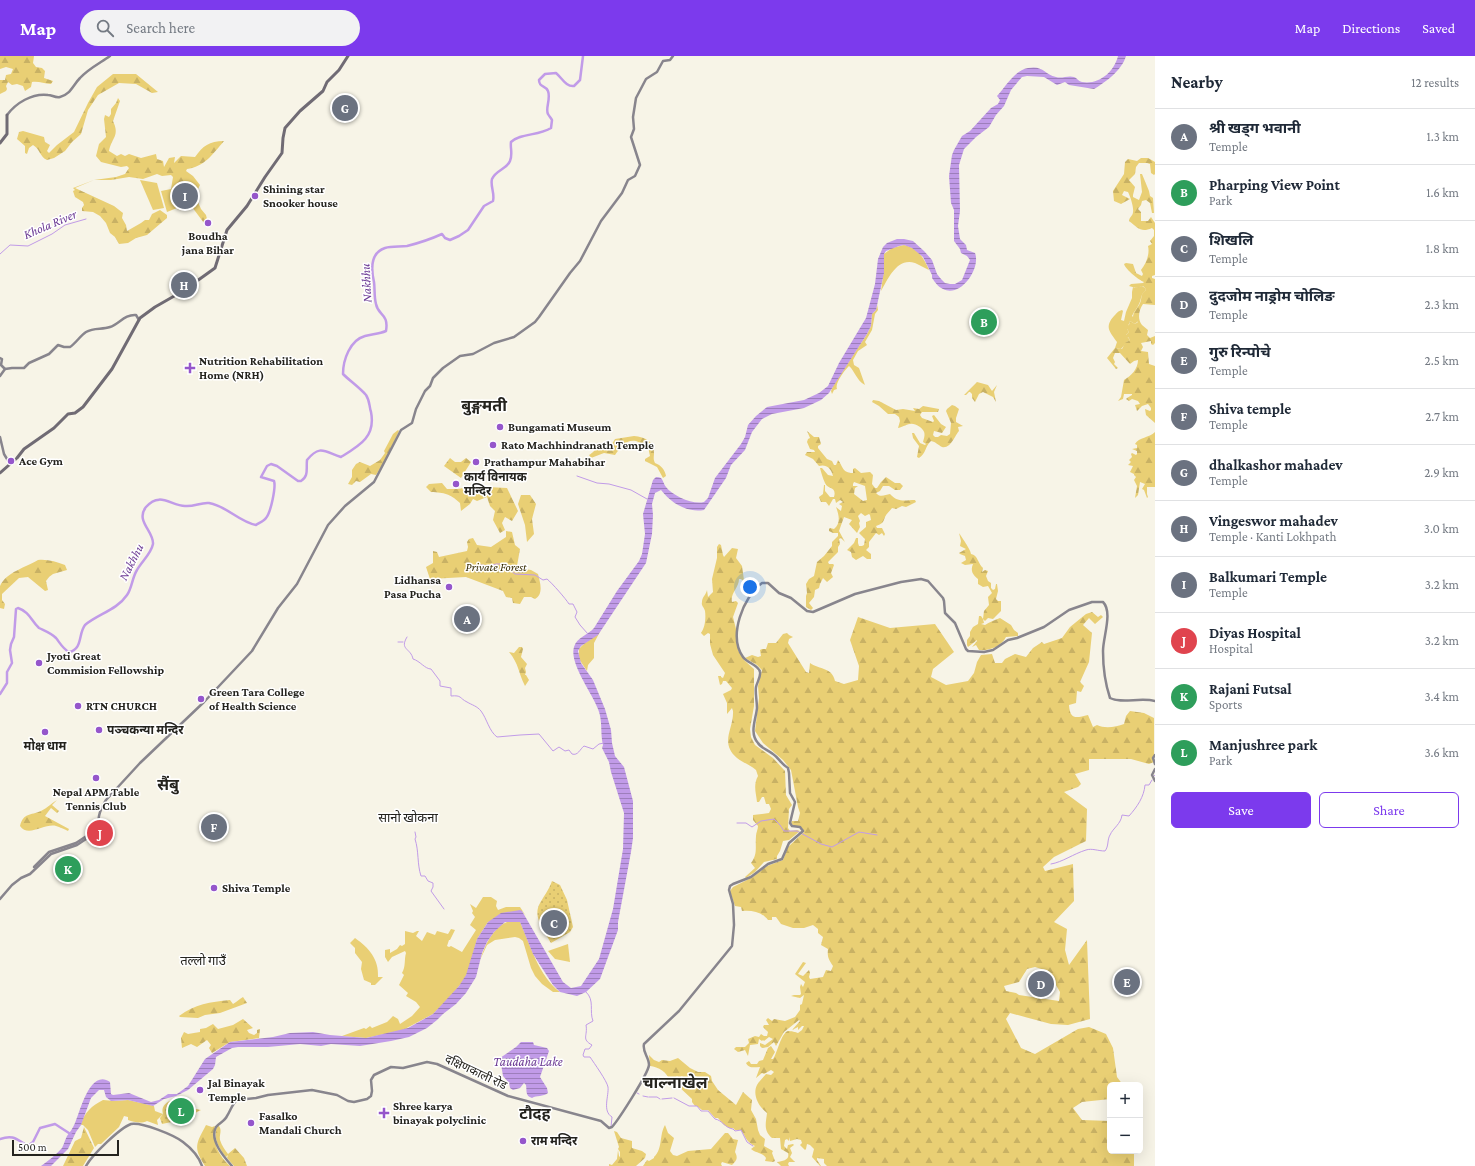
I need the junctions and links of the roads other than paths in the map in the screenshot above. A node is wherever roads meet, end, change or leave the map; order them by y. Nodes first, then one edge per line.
1 (110, 56) edge
2 (348, 56) edge
3 (673, 56) edge
4 (7, 115) joint
5 (0, 143) edge
6 (140, 320) junction
7 (0, 358) edge
8 (5, 369) junction
9 (0, 376) edge
10 (0, 437) edge
11 (10, 464) junction
12 (0, 472) edge
13 (1155, 701) edge
14 (1155, 755) edge
15 (1155, 764) edge
16 (1155, 769) edge
17 (1155, 781) edge
18 (0, 899) edge
19 (86, 1166) edge
20 (202, 1166) edge
21 (232, 1166) edge

1 - 4 main road
2 - 6 main road
3 - 18 main road
4 - 5 main road
6 - 8 main road
6 - 11 main road
7 - 8 main road
8 - 9 main road
10 - 11 main road
11 - 12 main road
13 - 21 main road, दक्षिणकाली रोड
14 - 15 main road
16 - 17 main road
19 - 20 main road

